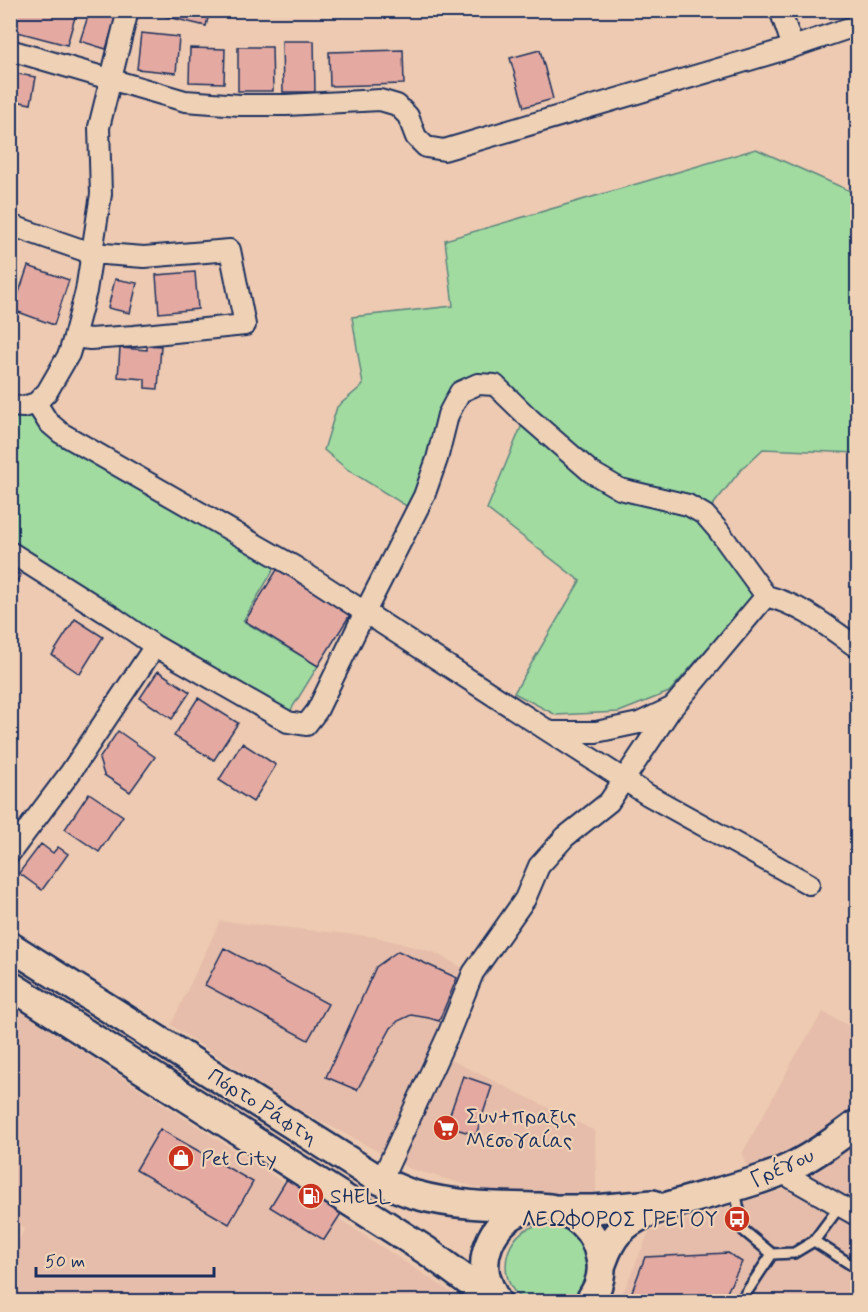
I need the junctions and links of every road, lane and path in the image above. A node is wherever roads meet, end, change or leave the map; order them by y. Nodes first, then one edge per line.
1 (128, 10) edge
2 (780, 10) edge
3 (858, 25) edge
4 (793, 47) junction
5 (10, 50) edge
6 (111, 80) junction
7 (10, 225) edge
8 (91, 253) junction
9 (74, 337) junction
10 (36, 403) junction
11 (10, 406) edge
12 (10, 552) edge
13 (766, 596) junction
14 (365, 612) junction
15 (155, 646) junction
16 (858, 648) edge
17 (673, 707) junction
18 (550, 732) junction
19 (624, 780) junction
20 (10, 853) edge
21 (809, 884) dead end
22 (10, 946) edge
23 (10, 986) edge
24 (858, 1123) edge
25 (781, 1172) junction
26 (381, 1181) junction
27 (734, 1188) junction
28 (699, 1196) junction
29 (840, 1206) junction
30 (548, 1208) junction
31 (858, 1216) edge
32 (814, 1241) junction
33 (772, 1254) junction
34 (602, 1264) junction
35 (858, 1269) edge
36 (496, 1302) edge
37 (589, 1302) edge
38 (740, 1302) edge

1 - 6 street
2 - 4 street
3 - 4 street
4 - 6 street
5 - 6 street
6 - 8 street
7 - 8 street
8 - 9 street
8 - 9 street
9 - 10 street
10 - 11 street
10 - 14 street
12 - 15 street
13 - 14 street
13 - 16 street
13 - 17 street
14 - 15 street
14 - 18 street
15 - 20 street
17 - 18 street
17 - 19 street
18 - 19 street
19 - 21 street
19 - 26 street
22 - 26 main road, Πόρτο Ράφτη
23 - 36 main road, Πόρτο Ράφτη
24 - 25 main road, Γρέγου
25 - 27 main road, Γρέγου
25 - 29 street
26 - 30 main road, Πόρτο Ράφτη
27 - 28 main road, Γρέγου
27 - 33 lane
28 - 30 main road, Γρέγου
28 - 34 main road, Γρέγου
29 - 31 street
29 - 32 lane
30 - 34 main road
30 - 36 main road
32 - 33 lane
32 - 35 lane
33 - 38 lane
34 - 37 main road, Γρέγου

